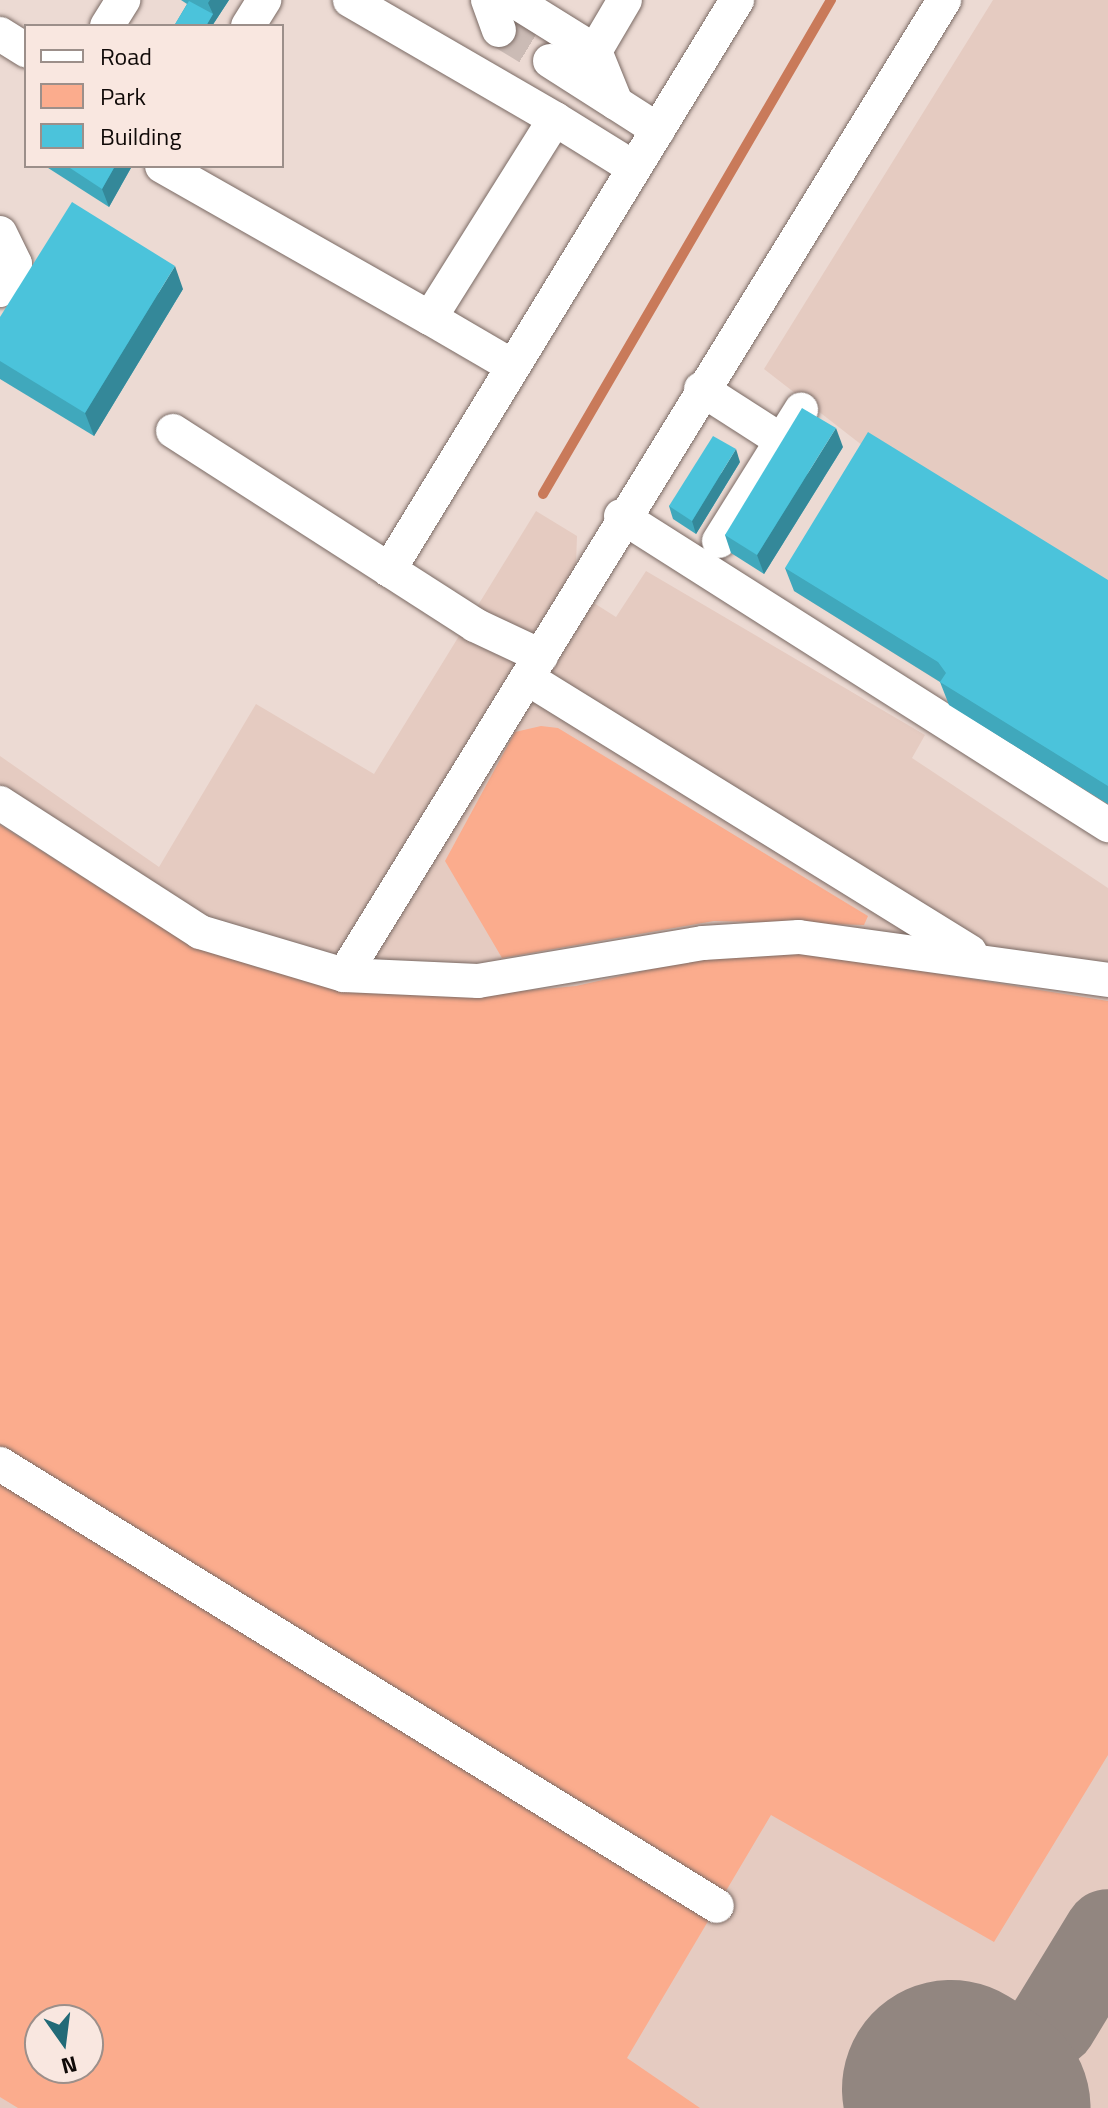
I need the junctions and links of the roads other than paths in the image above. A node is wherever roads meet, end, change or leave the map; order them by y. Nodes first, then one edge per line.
1 (264, 0) edge
2 (350, 0) edge
3 (625, 0) edge
4 (737, 0) edge
5 (944, 0) edge
6 (500, 10) edge
7 (249, 24) edge
8 (0, 34) edge
9 (24, 49) edge
10 (595, 51) junction
11 (550, 61) tunnel mouth
12 (616, 103) junction
13 (555, 119) junction
14 (658, 130) junction
15 (166, 168) edge
16 (634, 168) junction
17 (0, 233) edge
18 (0, 290) edge
19 (430, 318) junction
20 (512, 366) junction
21 (701, 389) junction
22 (801, 410) edge
23 (173, 431) dead end
24 (782, 441) junction
25 (621, 516) junction
26 (719, 541) dead end
27 (389, 570) junction
28 (534, 667) junction
29 (0, 803) edge
30 (1108, 825) edge
31 (984, 961) junction
32 (344, 975) junction
33 (1108, 980) edge
34 (0, 1464) edge
35 (717, 1906) dead end

1 - 7 lane
2 - 13 lane
3 - 10 lane
4 - 14 lane
5 - 21 lane
6 - 10 lane
8 - 9 lane
10 - 12 lane
11 - 12 lane
12 - 14 lane
13 - 16 lane
13 - 19 lane
14 - 16 lane
15 - 19 lane
16 - 20 lane
17 - 18 lane
19 - 20 lane
20 - 27 lane
21 - 24 lane
21 - 25 lane
22 - 24 lane
23 - 27 lane
24 - 26 lane
25 - 28 lane
25 - 30 lane
27 - 28 lane
28 - 31 lane
28 - 32 lane
29 - 32 lane
31 - 32 lane
31 - 33 lane
34 - 35 lane

